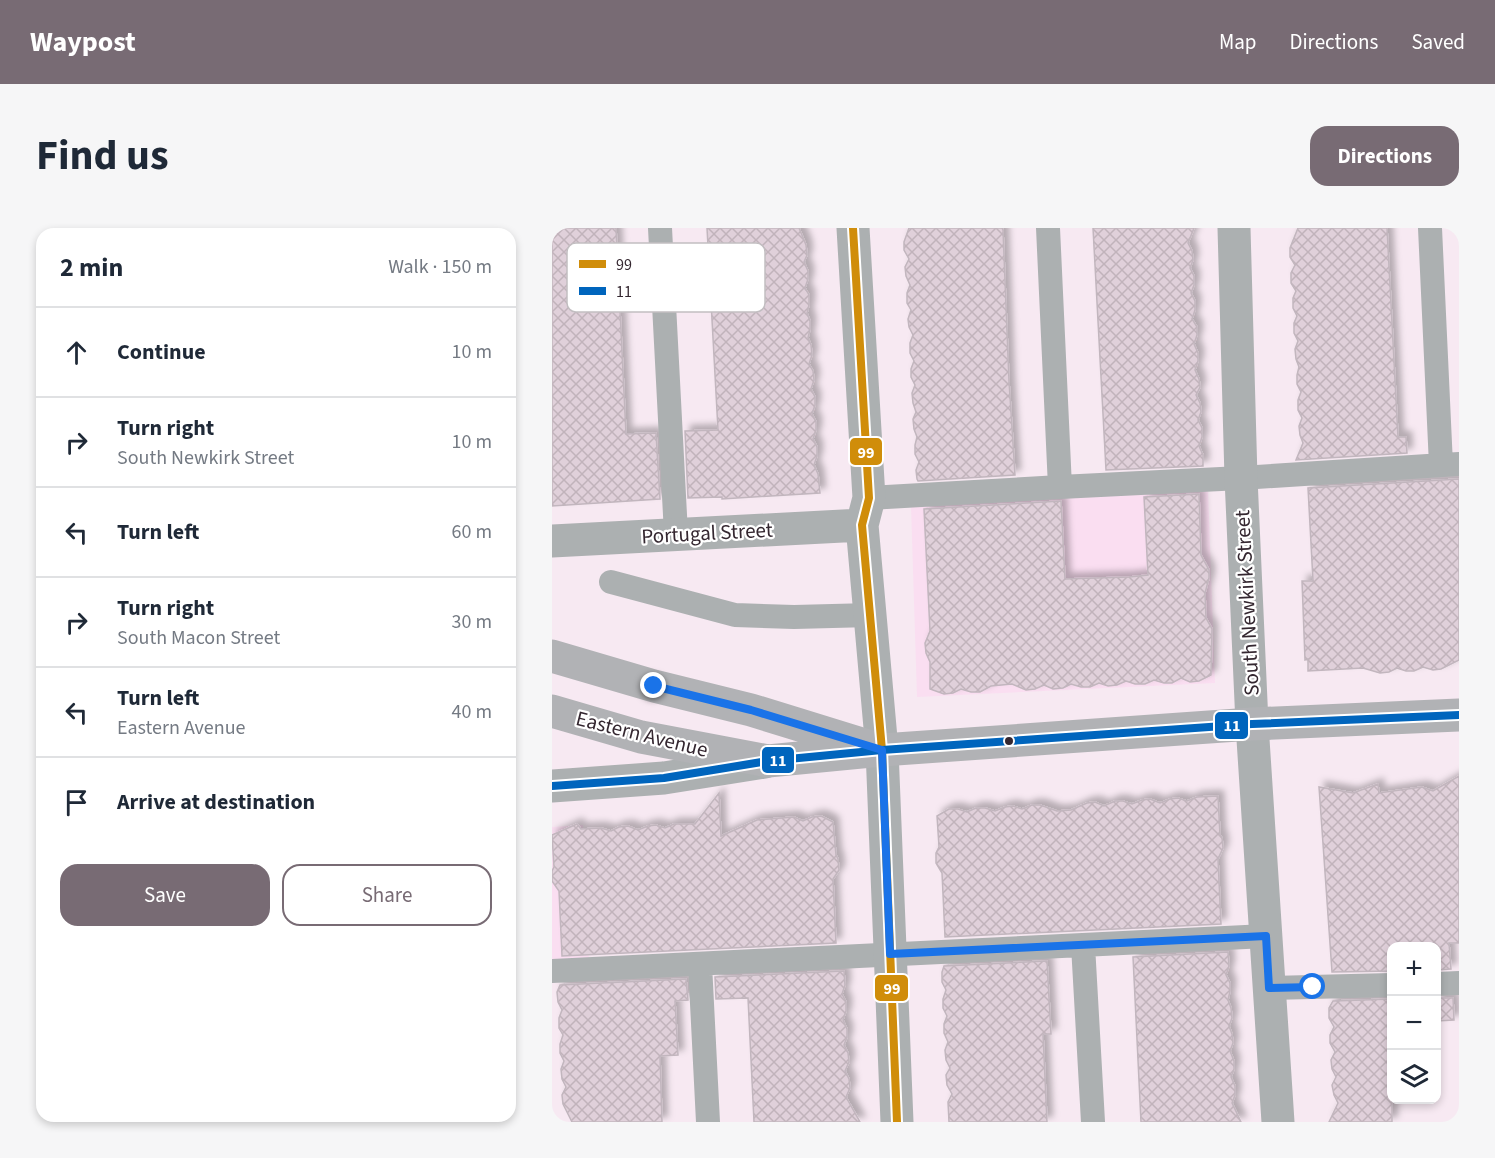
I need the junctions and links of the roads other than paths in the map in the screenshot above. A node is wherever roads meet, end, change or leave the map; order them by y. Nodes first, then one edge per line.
1 (660, 228) edge
2 (853, 228) edge
3 (1048, 228) edge
4 (1234, 228) edge
5 (1430, 228) edge
6 (661, 243) edge
7 (664, 312) edge
8 (1450, 465) edge
9 (1241, 478) junction
10 (1059, 487) junction
11 (865, 512) junction
12 (675, 534) junction
13 (552, 541) edge
14 (611, 582) dead end
15 (871, 615) junction
16 (552, 656) edge
17 (552, 711) edge
18 (1459, 715) edge
19 (1252, 724) junction
20 (882, 750) junction
21 (768, 761) junction
22 (552, 786) edge
23 (1266, 936) junction
24 (1083, 945) junction
25 (890, 954) junction
26 (700, 964) junction
27 (552, 971) edge
28 (1459, 983) edge
29 (1441, 984) edge
30 (1387, 985) edge
31 (1269, 988) junction
32 (708, 1122) edge
33 (897, 1122) edge
34 (1093, 1122) edge
35 (1278, 1122) edge

1 - 6 lane
2 - 11 street
3 - 10 lane
4 - 9 street, South Newkirk Street
5 - 8 lane
7 - 12 lane
8 - 9 lane
9 - 10 lane
9 - 19 street, South Newkirk Street
10 - 11 lane
11 - 12 street, Portugal Street
11 - 15 street
12 - 13 street, Portugal Street
14 - 15 lane
15 - 20 street
16 - 20 main road, Eastern Avenue
17 - 21 main road, Eastern Avenue
18 - 19 main road, Eastern Avenue
19 - 20 main road, Eastern Avenue
19 - 23 street, South Newkirk Street
20 - 21 main road, Eastern Avenue
20 - 25 street
21 - 22 street, Eastern Avenue
23 - 24 lane
23 - 31 street, South Newkirk Street
24 - 25 lane
24 - 34 lane
25 - 26 lane
25 - 33 street
26 - 27 lane
26 - 32 lane
28 - 29 lane
30 - 31 lane
31 - 35 street, South Newkirk Street

